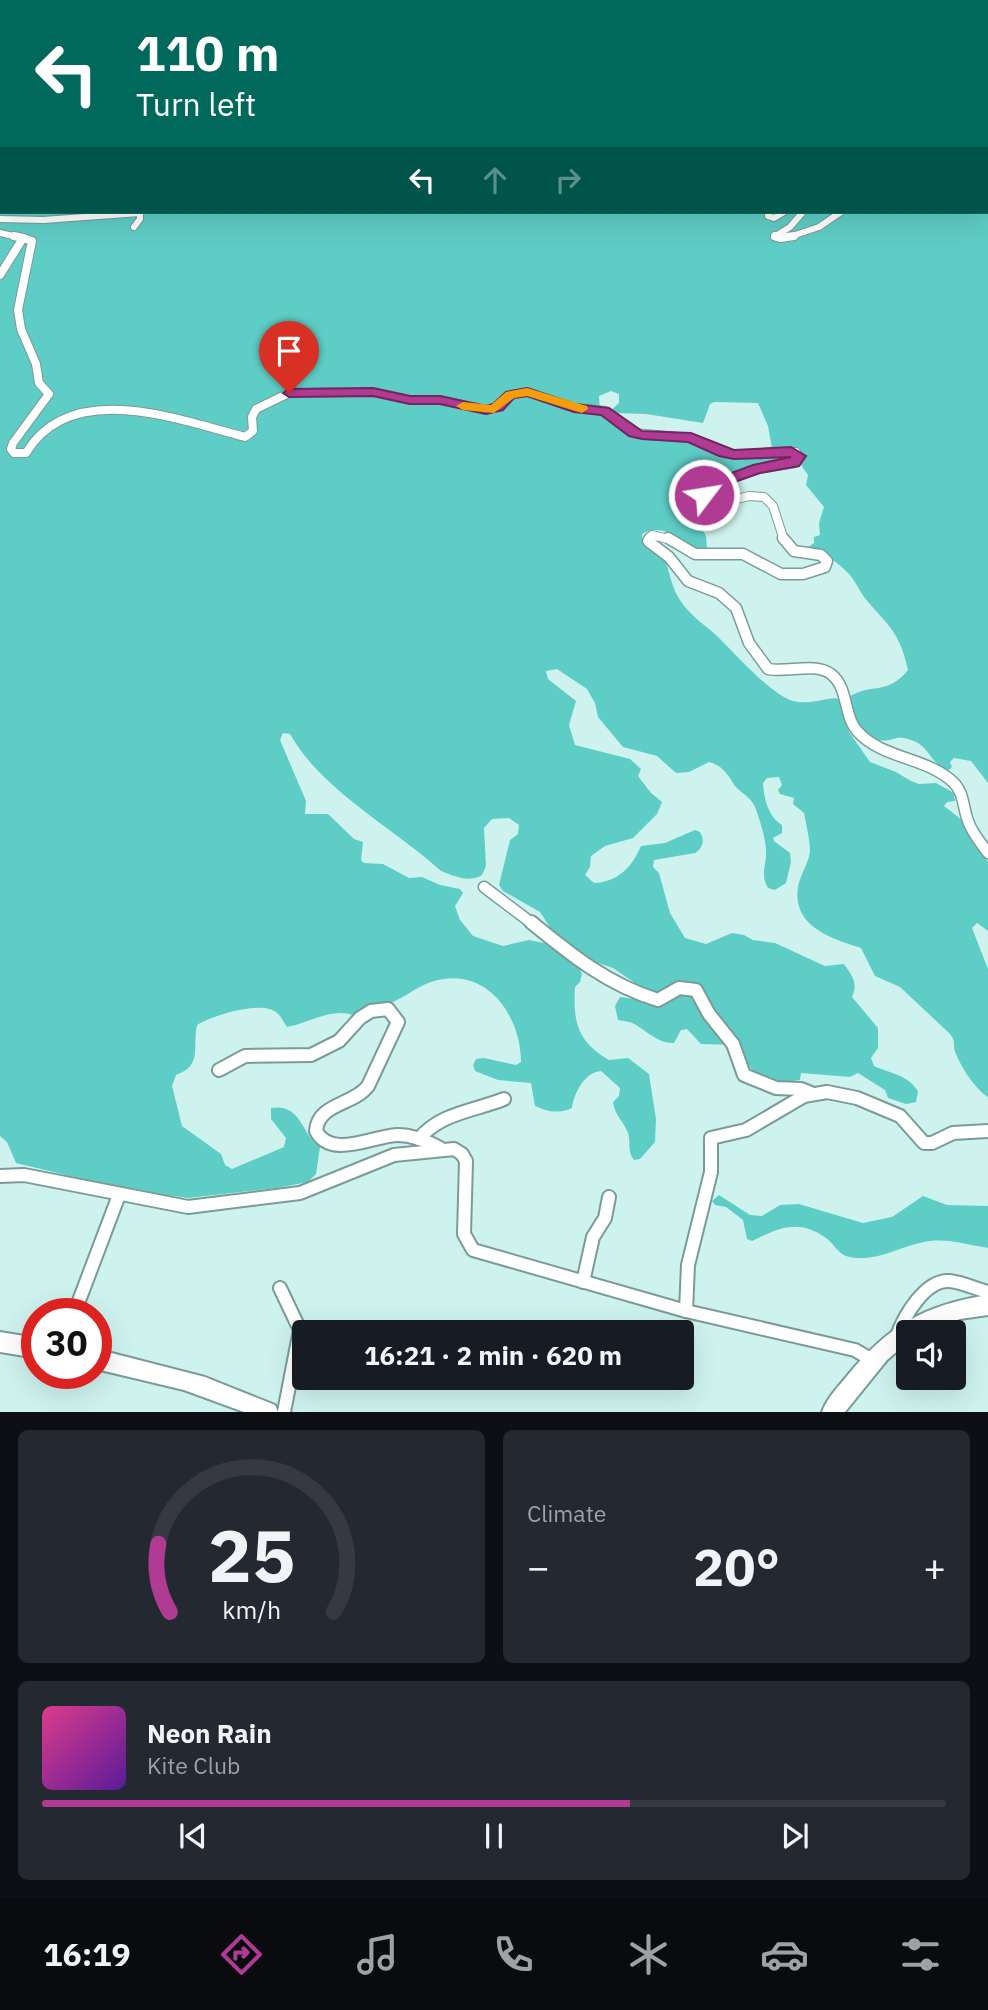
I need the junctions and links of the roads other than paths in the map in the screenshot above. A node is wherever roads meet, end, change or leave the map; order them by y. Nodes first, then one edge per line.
1 (126, 214) edge
2 (140, 214) edge
3 (768, 214) edge
4 (783, 214) edge
5 (801, 214) edge
6 (839, 214) edge
7 (0, 219) edge
8 (134, 227) dead end
9 (0, 233) edge
10 (23, 239) junction
11 (0, 275) edge
12 (988, 853) edge
13 (484, 887) dead end
14 (219, 1070) dead end
15 (811, 1093) junction
16 (504, 1099) dead end
17 (988, 1131) edge
18 (419, 1139) junction
19 (440, 1148) junction
20 (0, 1176) edge
21 (119, 1195) junction
22 (609, 1197) dead end
23 (583, 1282) junction
24 (280, 1288) dead end
25 (988, 1292) edge
26 (80, 1298) edge
27 (988, 1305) edge
28 (685, 1311) junction
29 (903, 1320) edge
30 (924, 1320) edge
31 (896, 1338) edge
32 (0, 1342) edge
33 (21, 1345) edge
34 (872, 1360) junction
35 (112, 1362) edge
36 (268, 1412) edge
37 (284, 1412) edge
38 (832, 1412) edge

1 - 7 street
2 - 8 street
3 - 4 street
5 - 6 street
9 - 10 street
10 - 11 street
10 - 12 street
13 - 15 street
14 - 18 street
15 - 17 street
15 - 28 street
16 - 18 street
18 - 19 street
19 - 21 street
19 - 23 street
20 - 21 street
21 - 26 street
22 - 23 street
23 - 28 street
24 - 37 street
25 - 29 street
27 - 30 main road
28 - 34 street
31 - 34 main road
32 - 33 main road
34 - 38 main road
35 - 36 main road

